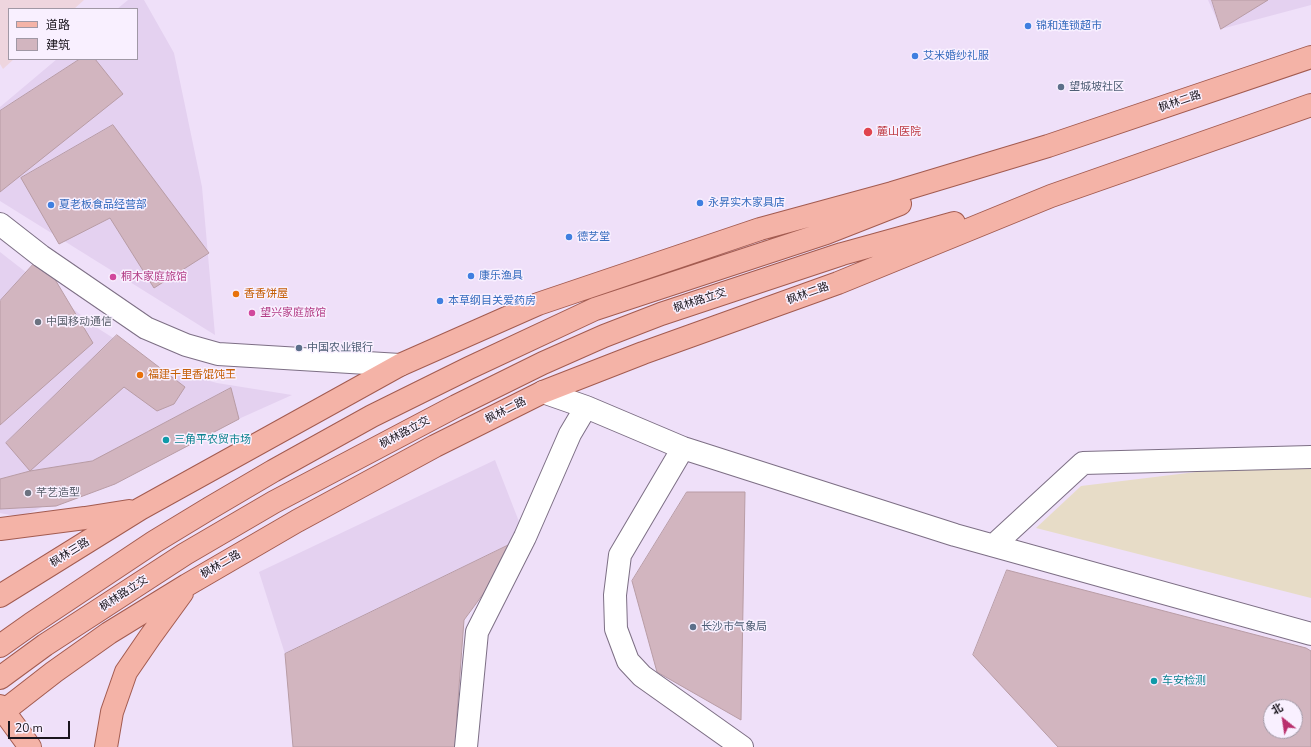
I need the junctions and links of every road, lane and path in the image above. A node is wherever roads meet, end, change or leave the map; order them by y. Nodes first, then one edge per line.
1 (1311, 58) edge
2 (1311, 105) edge
3 (1048, 146) junction
4 (1051, 196) junction
5 (0, 224) edge
6 (842, 254) joint
7 (400, 365) junction
8 (543, 392) junction
9 (586, 407) junction
10 (683, 448) junction
11 (1311, 457) edge
12 (140, 509) junction
13 (0, 529) edge
14 (994, 545) junction
15 (187, 585) junction
16 (0, 596) edge
17 (1311, 634) edge
18 (0, 646) edge
19 (0, 678) edge
20 (1, 710) edge
21 (30, 747) edge
22 (106, 747) edge
23 (466, 747) edge
24 (742, 747) edge

1 - 3 main road, 枫林二路
2 - 4 main road, 枫林二路
3 - 7 main road, 枫林二路
3 - 18 main road, 枫林二路
4 - 6 main road, 枫林二路
4 - 8 main road, 枫林二路
5 - 7 street
6 - 19 main road, 枫林路立交
7 - 12 main road, 枫林二路
8 - 9 street
8 - 15 main road, 枫林二路
9 - 10 street
9 - 23 street
10 - 14 street
10 - 24 street
11 - 14 street
12 - 13 main road
12 - 16 main road, 枫林三路
14 - 17 street
15 - 20 main road, 枫林二路
15 - 22 main road
20 - 21 main road

